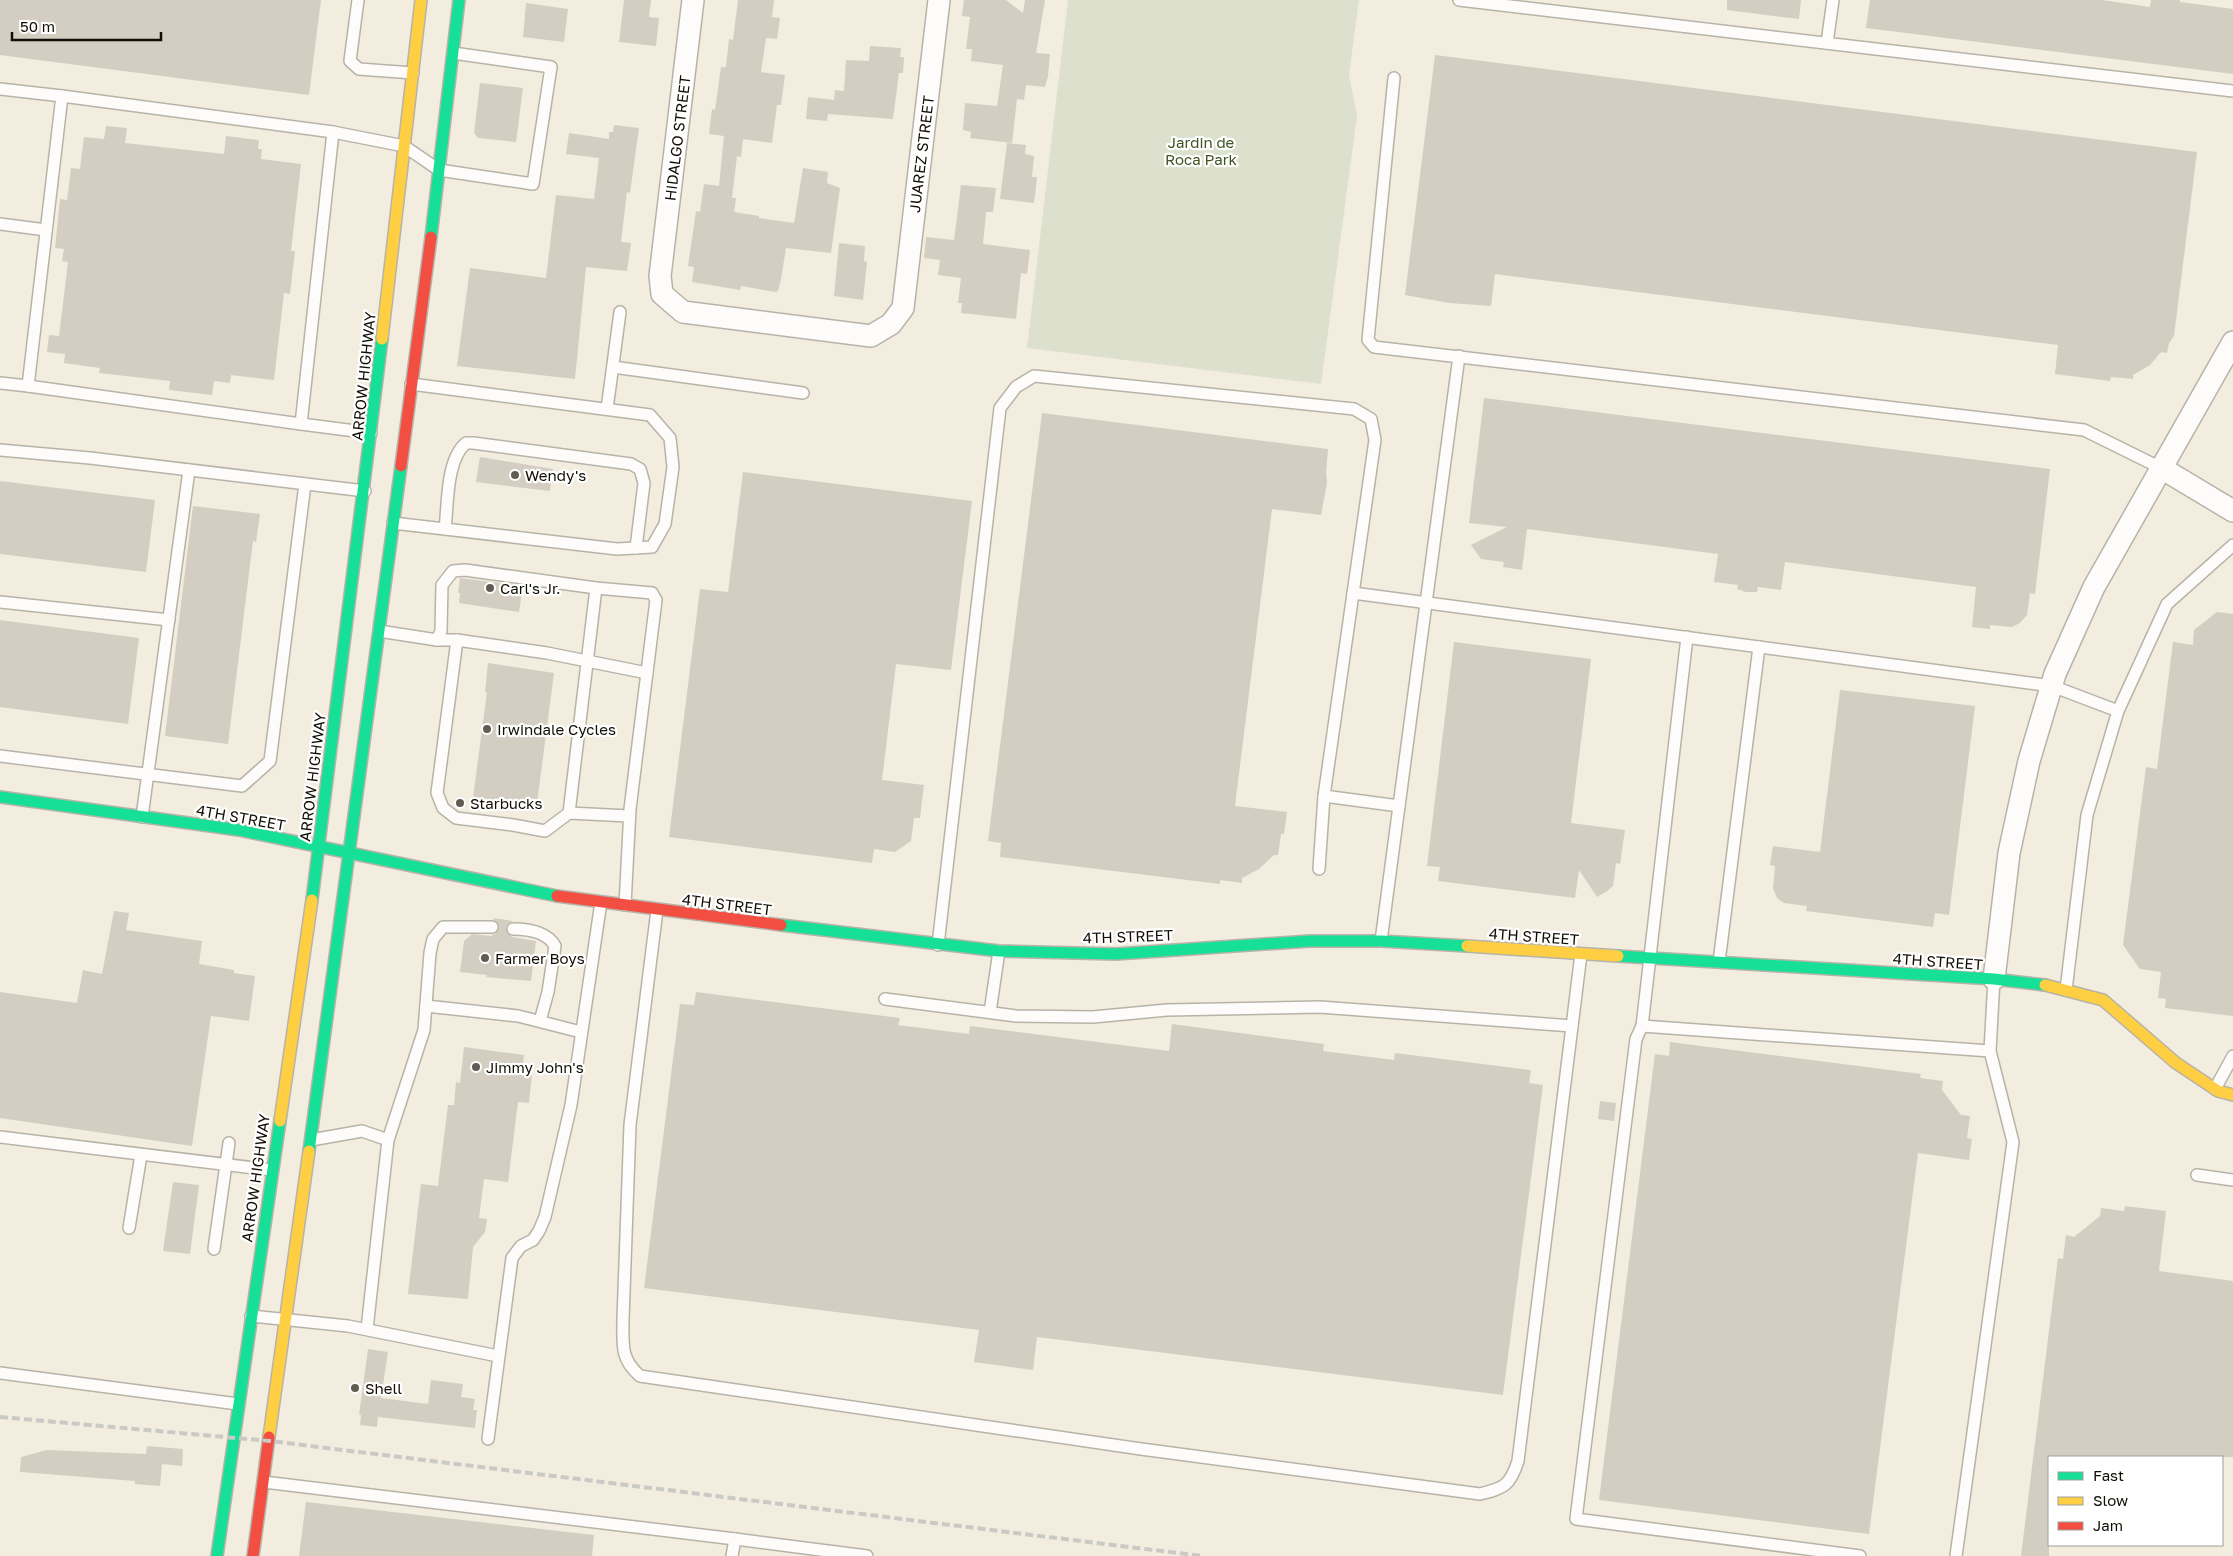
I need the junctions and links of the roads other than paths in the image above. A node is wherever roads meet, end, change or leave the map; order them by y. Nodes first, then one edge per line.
1 (358, 0) edge
2 (422, 0) edge
3 (459, 0) edge
4 (693, 0) edge
5 (939, 0) edge
6 (1459, 0) edge
7 (1833, 0) edge
8 (1827, 43) junction
9 (453, 53) junction
10 (413, 73) junction
11 (1394, 78) dead end
12 (0, 89) edge
13 (2233, 91) edge
14 (62, 96) junction
15 (333, 132) junction
16 (404, 146) junction
17 (440, 170) junction
18 (0, 224) edge
19 (46, 230) junction
20 (904, 308) joint
21 (620, 312) dead end
22 (2233, 342) edge
23 (1459, 356) junction
24 (612, 367) junction
25 (0, 383) edge
26 (411, 384) junction
27 (28, 386) junction
28 (803, 393) dead end
29 (607, 409) junction
30 (301, 424) junction
31 (372, 434) junction
32 (0, 450) edge
33 (2162, 469) junction
34 (188, 470) junction
35 (305, 484) junction
36 (365, 491) junction
37 (2233, 511) edge
38 (393, 523) junction
39 (445, 529) junction
40 (2233, 546) edge
41 (636, 548) junction
42 (596, 588) junction
43 (1353, 593) junction
44 (0, 602) edge
45 (1426, 603) junction
46 (168, 620) junction
47 (378, 631) junction
48 (1687, 637) junction
49 (437, 640) junction
50 (457, 640) junction
51 (1759, 647) junction
52 (586, 661) junction
53 (647, 673) junction
54 (2052, 686) junction
55 (2118, 711) junction
56 (0, 756) edge
57 (148, 774) junction
58 (1324, 796) junction
59 (0, 797) edge
60 (1399, 806) junction
61 (570, 813) junction
62 (629, 816) junction
63 (142, 817) junction
64 (319, 847) junction
65 (350, 853) junction
66 (1319, 869) dead end
67 (600, 902) junction
68 (625, 905) junction
69 (657, 910) junction
70 (492, 928) dead end
71 (512, 929) dead end
72 (1381, 941) junction
73 (938, 945) junction
74 (999, 951) junction
75 (1581, 954) junction
76 (1650, 958) junction
77 (1719, 962) junction
78 (1994, 979) junction
79 (2066, 990) junction
80 (885, 999) dead end
81 (426, 1006) junction
82 (990, 1012) junction
83 (540, 1022) junction
84 (1572, 1026) junction
85 (1642, 1026) junction
86 (581, 1032) junction
87 (1990, 1051) junction
88 (2233, 1056) edge
89 (2215, 1088) junction
90 (2233, 1095) edge
91 (0, 1137) edge
92 (311, 1140) junction
93 (388, 1140) junction
94 (229, 1143) dead end
95 (141, 1155) junction
96 (226, 1165) junction
97 (271, 1170) junction
98 (2198, 1175) dead end
99 (2233, 1180) edge
100 (129, 1228) dead end
101 (214, 1249) dead end
102 (251, 1316) junction
103 (286, 1318) junction
104 (367, 1329) junction
105 (498, 1356) junction
106 (0, 1374) edge
107 (238, 1404) junction
108 (488, 1439) dead end
109 (264, 1482) junction
110 (734, 1540) junction
111 (216, 1556) edge
112 (253, 1556) edge
113 (732, 1556) edge
114 (867, 1556) edge
115 (1860, 1556) edge
116 (1956, 1556) edge

1 - 10 lane
2 - 10 main road, ARROW HIGHWAY
3 - 9 main road
4 - 20 street, HIDALGO STREET
5 - 20 street, JUAREZ STREET
6 - 8 lane
7 - 8 lane
8 - 13 lane
9 - 17 main road
9 - 17 lane
10 - 16 main road, ARROW HIGHWAY
11 - 23 lane
12 - 14 lane
14 - 15 lane
14 - 19 lane
15 - 16 lane
15 - 30 lane
16 - 17 lane
16 - 31 main road, ARROW HIGHWAY
17 - 26 main road
18 - 19 lane
19 - 27 lane
21 - 24 lane
22 - 33 street
23 - 33 lane
23 - 45 lane
24 - 28 lane
24 - 29 lane
25 - 27 lane
26 - 29 lane
26 - 38 main road
27 - 30 lane
29 - 41 lane
30 - 31 lane
31 - 36 main road, ARROW HIGHWAY
32 - 34 lane
33 - 37 street
33 - 54 street
34 - 35 lane
34 - 46 lane
35 - 36 lane
35 - 57 lane
36 - 64 main road, ARROW HIGHWAY
38 - 39 lane
38 - 47 main road
39 - 41 lane
39 - 41 lane
40 - 55 lane
42 - 49 lane
42 - 52 lane
42 - 53 lane
43 - 45 lane
43 - 58 lane
43 - 73 lane
44 - 46 lane
45 - 48 lane
45 - 60 lane
46 - 57 lane
47 - 49 lane
47 - 65 main road
48 - 51 lane
48 - 76 lane
49 - 50 lane
50 - 52 lane
50 - 61 lane
51 - 54 lane
51 - 77 lane
52 - 53 lane
52 - 61 lane
53 - 62 lane
54 - 55 lane
54 - 78 street
55 - 79 lane
56 - 57 lane
57 - 63 lane
58 - 60 lane
58 - 66 lane
59 - 63 main road, 4TH STREET
60 - 72 lane
61 - 62 lane
62 - 68 lane
63 - 64 main road, 4TH STREET
64 - 65 main road, 4TH STREET
64 - 97 main road, ARROW HIGHWAY
65 - 67 main road, 4TH STREET
65 - 92 main road
67 - 68 main road, 4TH STREET
67 - 86 lane
68 - 69 main road, 4TH STREET
69 - 73 main road, 4TH STREET
69 - 84 lane
70 - 81 lane
71 - 83 lane
72 - 74 main road, 4TH STREET
72 - 75 main road, 4TH STREET
73 - 74 main road, 4TH STREET
74 - 82 lane
75 - 76 main road, 4TH STREET
75 - 84 lane
76 - 77 main road, 4TH STREET
76 - 85 lane
77 - 78 main road, 4TH STREET
78 - 79 main road, 4TH STREET
78 - 87 lane
79 - 89 main road, 4TH STREET
80 - 82 lane
81 - 83 lane
81 - 93 lane
82 - 84 lane
83 - 86 lane
85 - 87 lane
85 - 115 lane
86 - 105 lane
87 - 116 lane
88 - 89 lane
89 - 90 main road, 4TH STREET
91 - 95 lane
92 - 93 lane
92 - 103 main road
93 - 104 lane
94 - 96 lane
95 - 96 lane
95 - 100 lane
96 - 97 lane
96 - 101 lane
97 - 102 main road, ARROW HIGHWAY
98 - 99 lane
102 - 103 lane
102 - 107 main road, ARROW HIGHWAY
103 - 104 lane
103 - 109 main road
104 - 105 lane
105 - 108 lane
106 - 107 lane
107 - 111 main road, ARROW HIGHWAY
109 - 110 lane
109 - 112 main road
110 - 113 lane
110 - 114 lane

